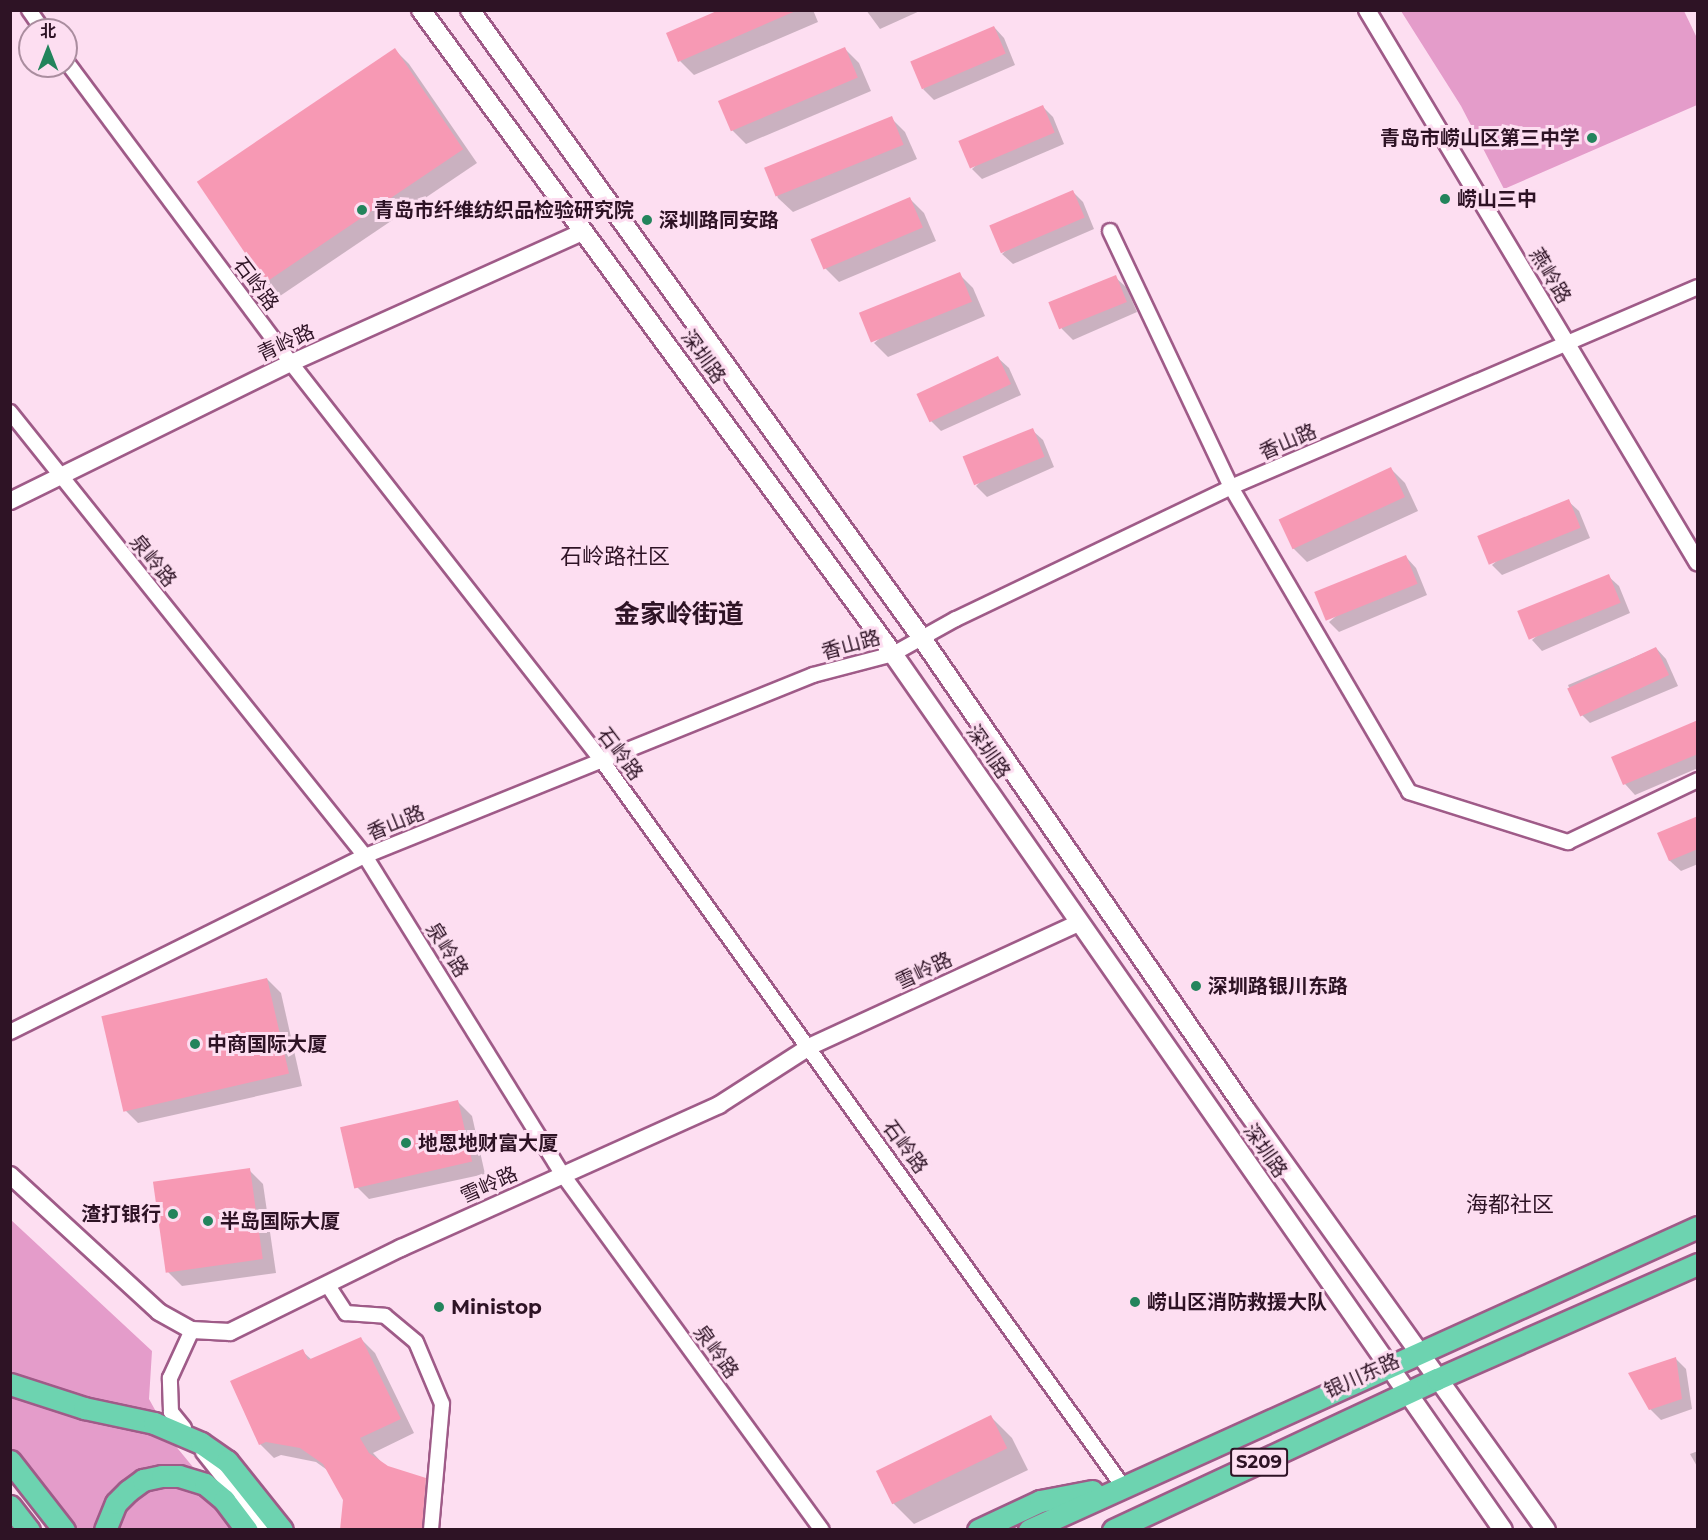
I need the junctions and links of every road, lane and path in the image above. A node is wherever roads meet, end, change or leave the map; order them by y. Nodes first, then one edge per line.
1 (421, 10) edge
2 (470, 10) edge
3 (1367, 10) edge
4 (78, 77) edge
5 (1110, 231) dead end
6 (584, 232) junction
7 (1698, 287) edge
8 (1566, 344) junction
9 (291, 363) junction
10 (10, 412) edge
11 (58, 474) junction
12 (1231, 487) junction
13 (10, 501) edge
14 (1698, 563) edge
15 (921, 637) junction
16 (892, 654) junction
17 (603, 762) junction
18 (1698, 780) edge
19 (365, 856) junction
20 (1079, 923) junction
21 (10, 1032) edge
22 (809, 1047) junction
23 (10, 1175) edge
24 (563, 1175) junction
25 (1698, 1227) edge
26 (1698, 1264) edge
27 (327, 1284) junction
28 (192, 1330) junction
29 (1417, 1351) junction
30 (1386, 1366) junction
31 (1437, 1379) junction
32 (10, 1384) edge
33 (1406, 1394) junction
34 (184, 1428) dead end
35 (203, 1452) dead end
36 (10, 1461) edge
37 (1122, 1485) junction
38 (10, 1506) edge
39 (1147, 1523) edge
40 (29, 1530) edge
41 (64, 1530) edge
42 (105, 1530) edge
43 (247, 1530) edge
44 (265, 1530) edge
45 (282, 1530) edge
46 (431, 1530) edge
47 (822, 1530) edge
48 (978, 1530) edge
49 (1029, 1530) edge
50 (1113, 1530) edge
51 (1125, 1530) edge
52 (1503, 1530) edge
53 (1546, 1530) edge

1 - 6 main road, 深圳路
2 - 15 main road, 深圳路
3 - 8 street, 燕岭路
4 - 9 street, 石岭路 / 石岭路
5 - 12 street
6 - 9 street, 青岭路
6 - 16 main road, 深圳路
7 - 8 street, 香山路
8 - 12 street, 香山路
8 - 14 street, 燕岭路
9 - 11 street, 青岭路
9 - 17 street, 石岭路 / 石岭路
10 - 11 street, 泉岭路
11 - 13 street, 青岭路
11 - 19 street, 泉岭路
12 - 15 street, 香山路
12 - 18 street
15 - 16 street, 香山路
15 - 29 main road, 深圳路
16 - 17 street, 香山路
16 - 20 main road, 深圳路
17 - 19 street, 香山路
17 - 22 street, 石岭路 / 石岭路
19 - 21 street, 香山路
19 - 24 street, 泉岭路
20 - 22 street, 雪岭路
20 - 30 main road, 深圳路
22 - 24 street, 雪岭路
22 - 37 street, 石岭路 / 石岭路
23 - 28 street, 雪岭路
24 - 27 street, 雪岭路
24 - 47 street, 泉岭路
25 - 29 main road, 银川东路 / S209
26 - 31 main road, 银川东路 / S209
27 - 28 street, 雪岭路
27 - 46 street
28 - 34 street
29 - 30 main road, 银川东路 / S209
29 - 31 main road, 深圳路
30 - 33 main road, 深圳路
30 - 37 main road, 银川东路 / S209
31 - 33 main road, 银川东路 / S209
31 - 53 main road, 深圳路
32 - 45 main road
33 - 39 main road, 银川东路 / S209
33 - 52 main road, 深圳路
35 - 44 street
36 - 41 main road
37 - 48 main road
37 - 49 main road, 银川东路 / S209
38 - 40 main road
39 - 50 main road, 银川东路 / S209
39 - 51 main road
42 - 43 main road

